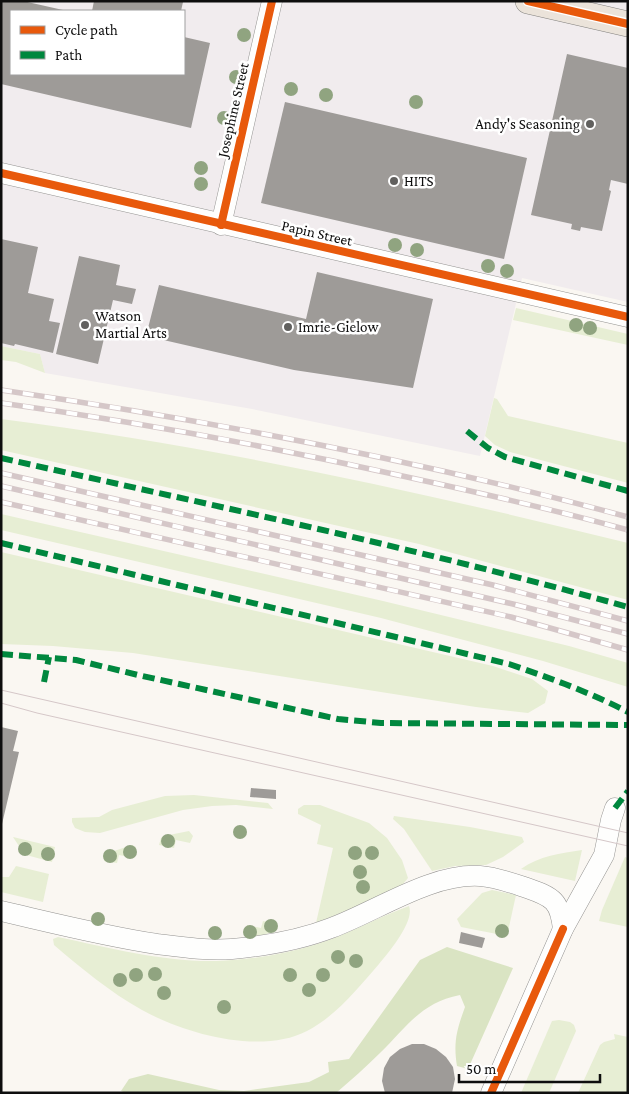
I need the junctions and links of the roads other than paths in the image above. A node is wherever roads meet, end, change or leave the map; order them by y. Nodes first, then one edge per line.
1 (272, 1) edge
2 (533, 2) edge
3 (628, 24) edge
4 (1, 173) edge
5 (221, 225) junction
6 (628, 317) edge
7 (615, 808) dead end
8 (1, 911) edge
9 (563, 929) junction
10 (491, 1093) edge

1 - 5 street, Josephine Street
2 - 3 main road
4 - 5 street, Papin Street
5 - 6 street, Papin Street
7 - 9 street
8 - 9 street
9 - 10 street

